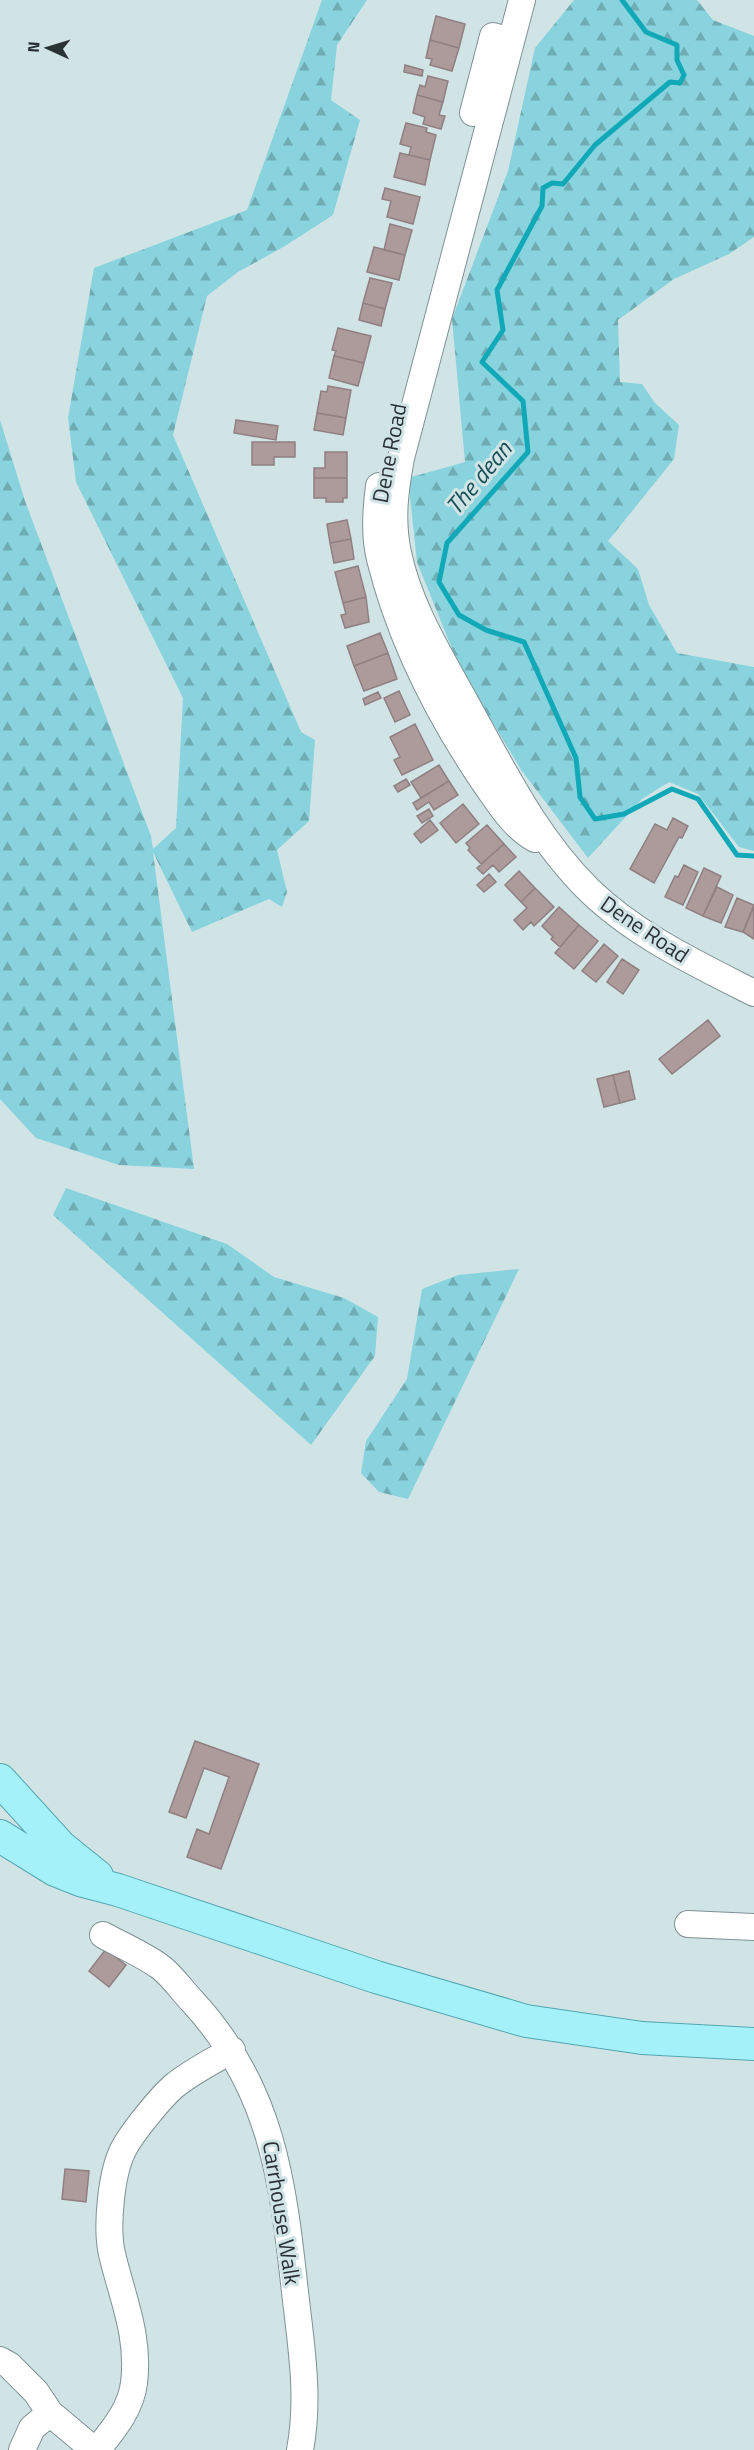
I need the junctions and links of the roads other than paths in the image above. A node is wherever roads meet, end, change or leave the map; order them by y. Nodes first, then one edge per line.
1 (522, 0) edge
2 (754, 993) edge
3 (0, 1780) edge
4 (0, 1836) edge
5 (118, 1890) junction
6 (688, 1924) dead end
7 (754, 1927) edge
8 (103, 1935) dead end
9 (754, 2044) edge
10 (232, 2050) junction
11 (0, 2360) edge
12 (50, 2413) junction
13 (22, 2450) edge
14 (96, 2450) edge
15 (300, 2450) edge

1 - 2 street, Dene Road
3 - 5 main road
4 - 5 main road
5 - 9 main road
6 - 7 street
8 - 10 street, Carrhouse Walk
10 - 14 street
10 - 15 street, Carrhouse Walk
11 - 12 street
12 - 13 street
12 - 14 street

